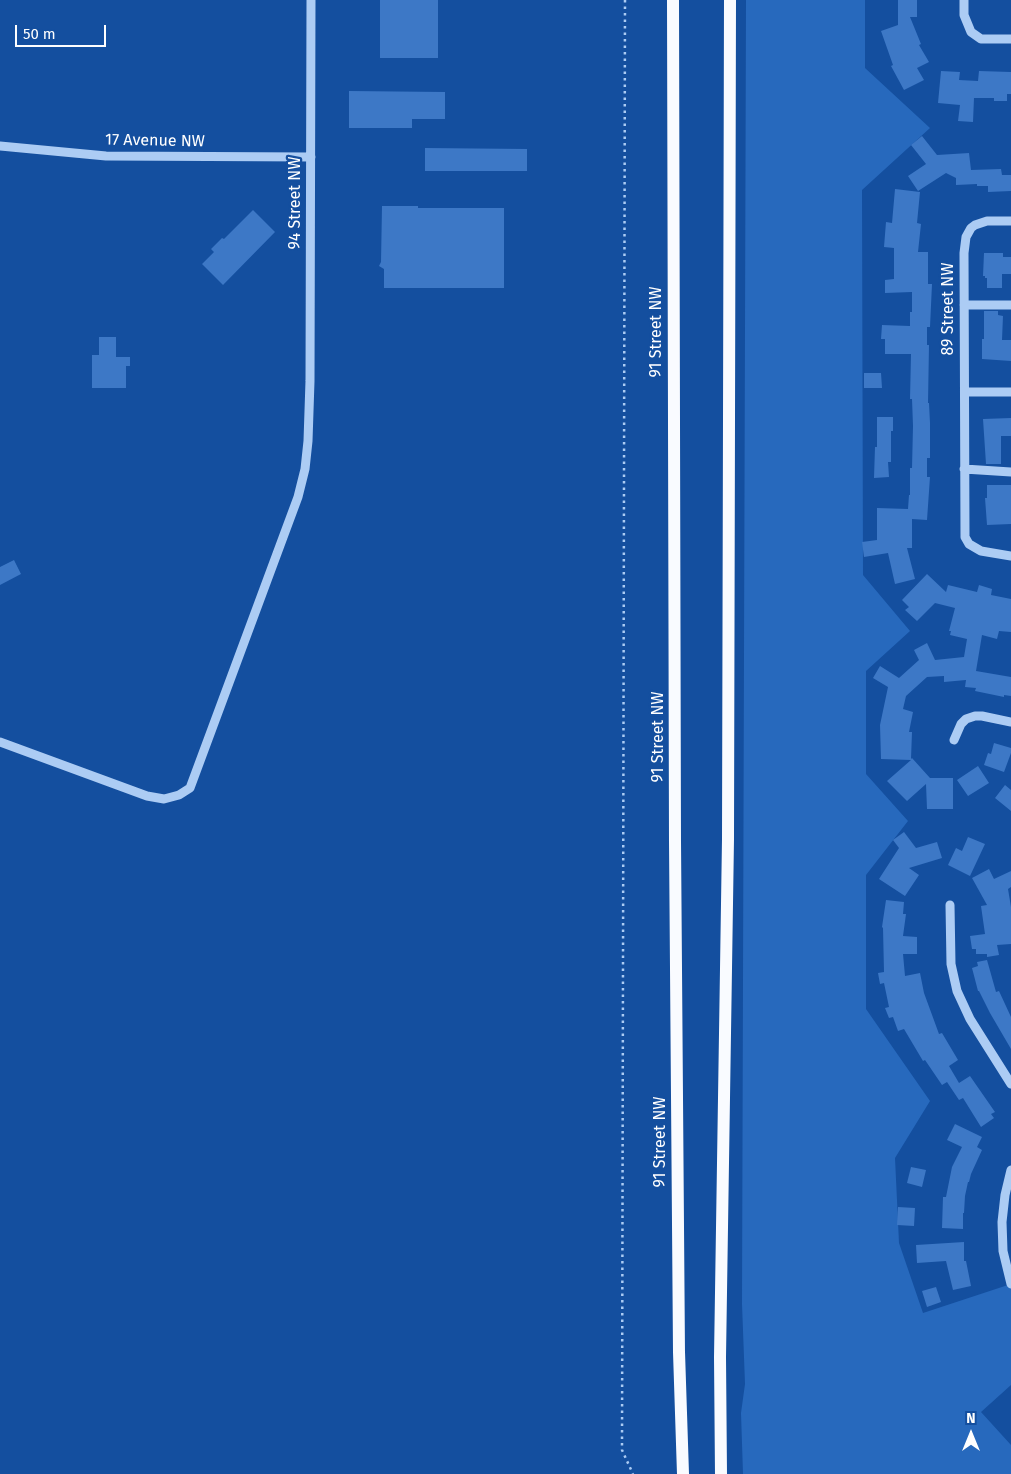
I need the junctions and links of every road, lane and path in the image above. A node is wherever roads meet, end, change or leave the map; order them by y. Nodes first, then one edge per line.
1 (311, 0) edge
2 (625, 0) edge
3 (673, 0) edge
4 (730, 0) edge
5 (964, 0) edge
6 (1011, 39) edge
7 (0, 146) edge
8 (311, 156) junction
9 (1011, 221) edge
10 (964, 304) junction
11 (1011, 305) edge
12 (965, 392) junction
13 (1011, 392) edge
14 (964, 468) junction
15 (1011, 472) edge
16 (1011, 556) edge
17 (1011, 722) edge
18 (954, 740) dead end
19 (0, 742) edge
20 (950, 905) dead end
21 (1011, 1084) edge
22 (1011, 1170) edge
23 (1011, 1284) edge
24 (633, 1474) edge
25 (683, 1474) edge
26 (721, 1474) edge

1 - 8 street, 94 Street NW
2 - 24 path
3 - 25 main road, 91 Street NW
4 - 26 main road
5 - 6 street
7 - 8 street, 17 Avenue NW
8 - 19 street, 94 Street NW
9 - 10 street, 89 Street NW
10 - 11 street
10 - 12 street, 89 Street NW
12 - 13 street
12 - 14 street, 89 Street NW
14 - 15 street
14 - 16 street, 89 Street NW
17 - 18 street
20 - 21 street
22 - 23 street

